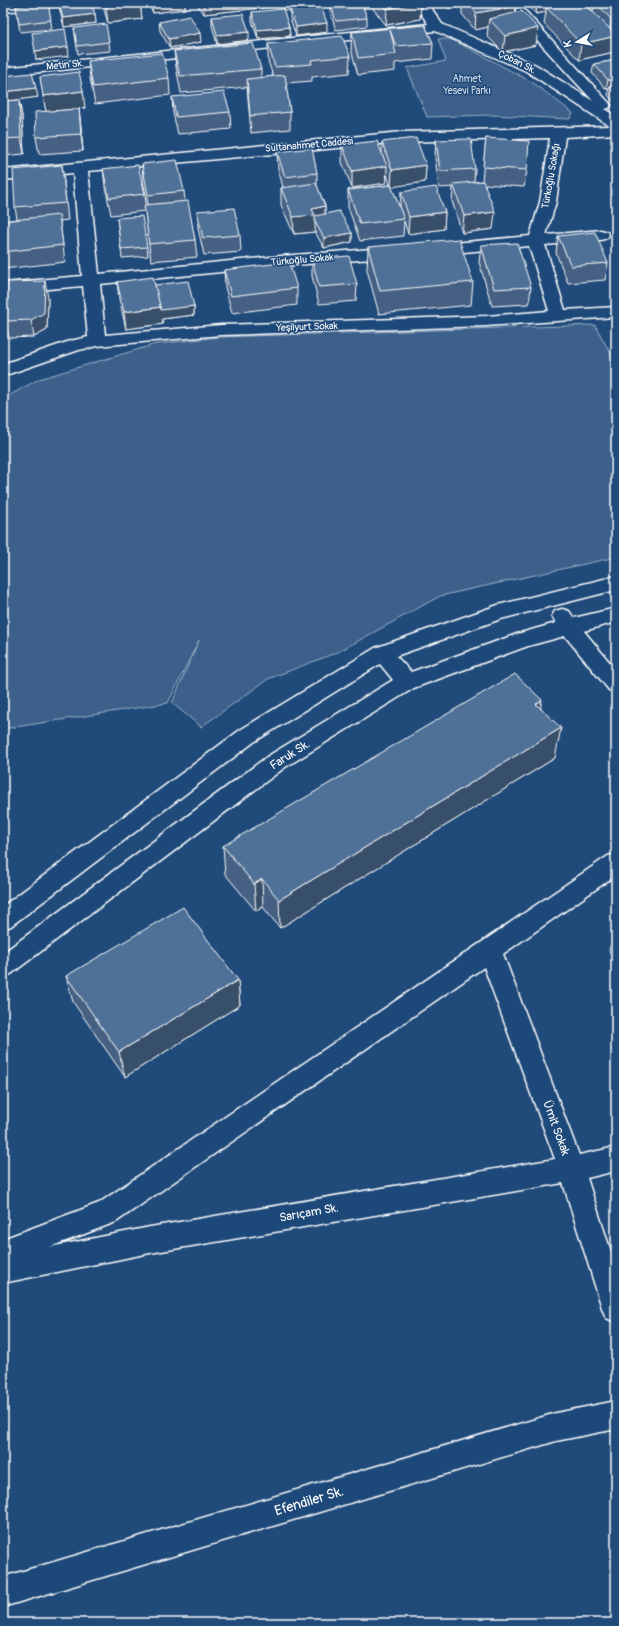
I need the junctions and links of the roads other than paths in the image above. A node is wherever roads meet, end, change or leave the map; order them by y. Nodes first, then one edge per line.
1 (48, 3) edge
2 (421, 3) edge
3 (510, 3) edge
4 (3, 8) edge
5 (438, 26) junction
6 (3, 72) edge
7 (616, 119) edge
8 (616, 123) edge
9 (616, 130) edge
10 (558, 134) junction
11 (80, 167) junction
12 (3, 175) edge
13 (601, 235) dead end
14 (536, 242) junction
15 (91, 279) junction
16 (3, 288) edge
17 (616, 312) edge
18 (559, 317) junction
19 (97, 341) junction
20 (3, 370) edge
21 (616, 583) edge
22 (551, 598) junction
23 (616, 615) edge
24 (569, 626) junction
25 (382, 653) junction
26 (407, 682) junction
27 (616, 684) edge
28 (616, 863) edge
29 (3, 919) edge
30 (490, 950) junction
31 (3, 967) edge
32 (616, 1159) edge
33 (571, 1169) junction
34 (3, 1252) edge
35 (3, 1270) edge
36 (616, 1308) edge
37 (616, 1415) edge
38 (3, 1592) edge

1 - 4 street
2 - 5 street, Çoban Sk.
3 - 7 street
5 - 6 street, Metin Sk.
5 - 8 street, Çoban Sk.
9 - 10 street, Sultanahmet Caddesi
10 - 11 street, Sultanahmet Caddesi
10 - 14 street, Türkoğlu Sokağı
11 - 12 street, Sultanahmet Caddesi
11 - 15 street
13 - 14 street, Türkoğlu Sokak
14 - 15 street, Türkoğlu Sokak
14 - 18 street
15 - 16 street, Türkoğlu Sokak
15 - 19 street
17 - 18 street, Yeşilyurt Sokak
18 - 19 street, Yeşilyurt Sokak
19 - 20 street, Yeşilyurt Sokak
21 - 22 street
22 - 24 street
22 - 25 street
23 - 24 street, Faruk Sk.
24 - 26 street, Faruk Sk.
24 - 27 street
25 - 26 street
25 - 29 street
26 - 31 street, Faruk Sk.
28 - 30 street
30 - 33 street, Ümit Sokak
30 - 34 street
32 - 33 street, Sarıçam Sk.
33 - 35 street, Sarıçam Sk.
33 - 36 street, Ümit Sokak
37 - 38 street, Efendiler Sk.

